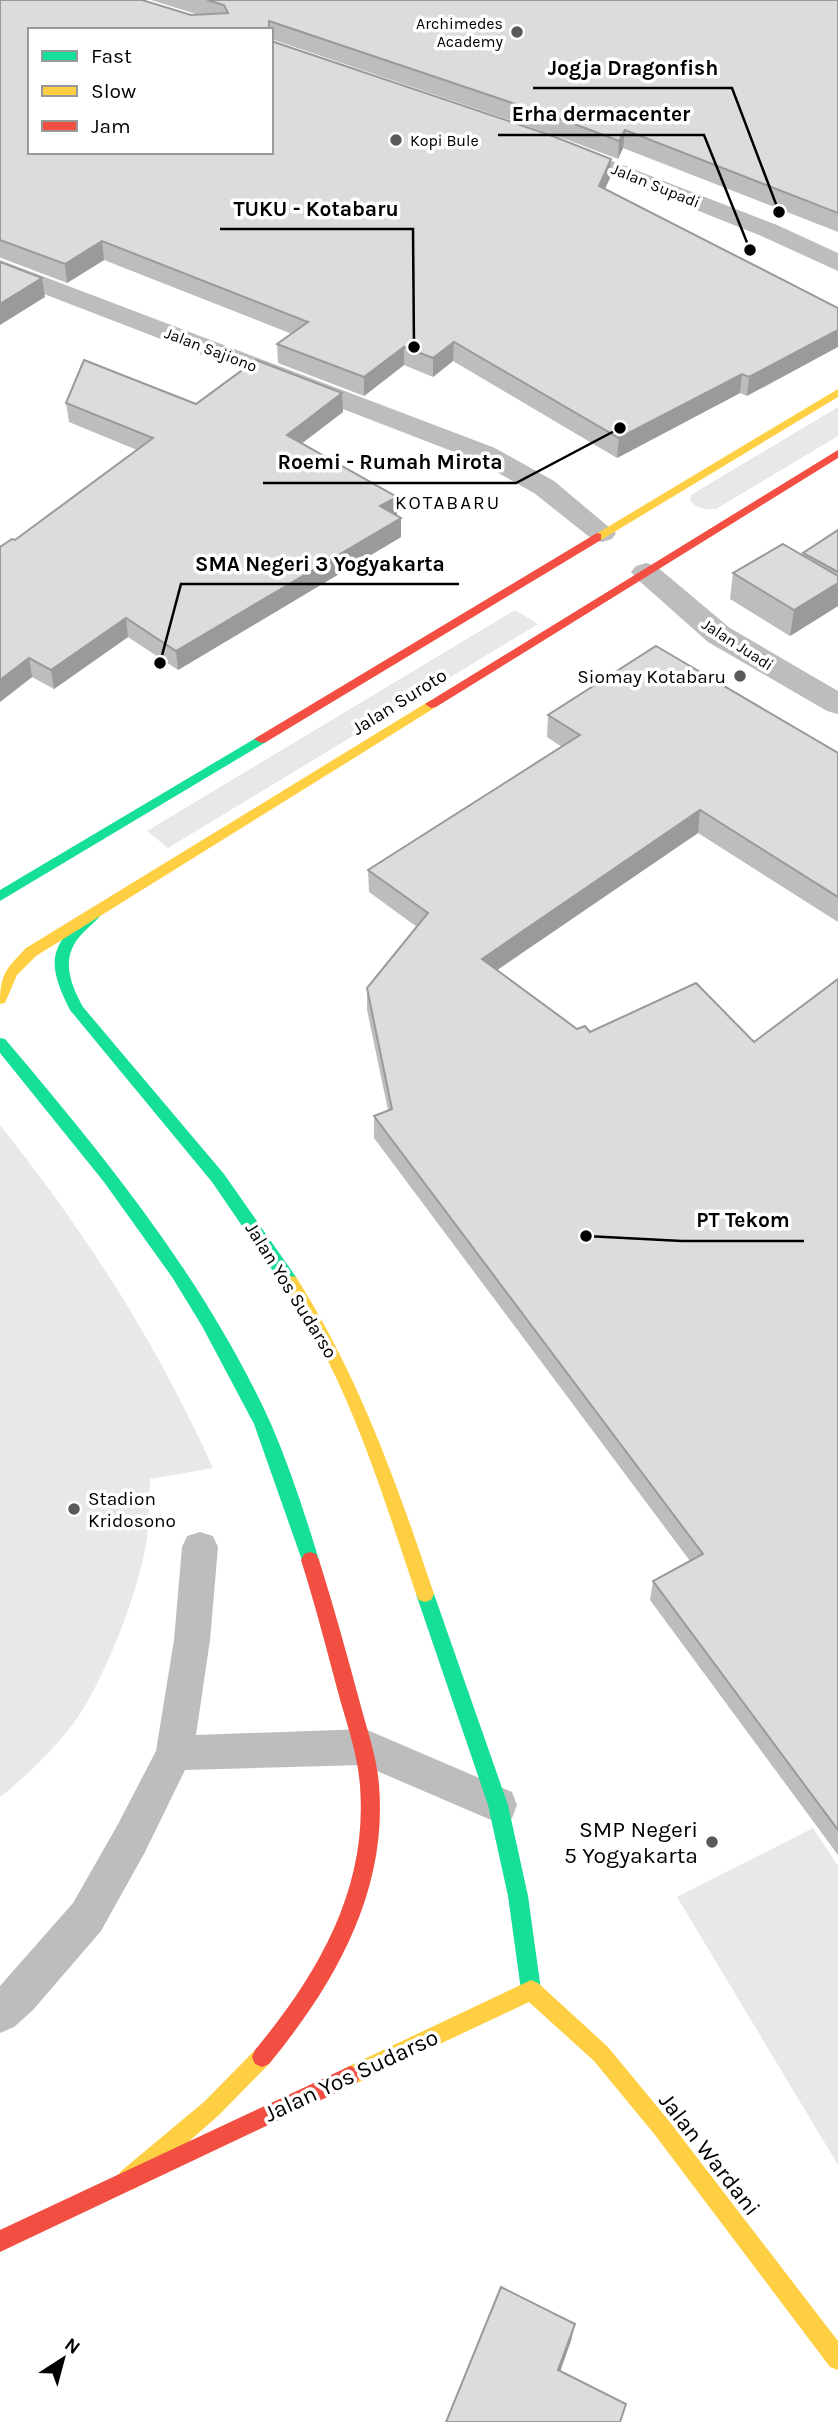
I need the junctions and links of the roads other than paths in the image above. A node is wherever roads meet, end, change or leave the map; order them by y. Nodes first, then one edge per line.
1 (535, 138) edge
2 (838, 263) edge
3 (0, 268) edge
4 (838, 392) edge
5 (838, 453) edge
6 (624, 553) junction
7 (838, 704) edge
8 (43, 871) junction
9 (0, 879) edge
10 (0, 896) edge
11 (97, 911) junction
12 (0, 999) edge
13 (1, 1035) edge
14 (200, 1548) dead end
15 (365, 1747) junction
16 (174, 1753) junction
17 (498, 1805) junction
18 (531, 1990) junction
19 (0, 2013) edge
20 (128, 2180) junction
21 (0, 2241) edge
22 (838, 2359) edge

1 - 2 street, Jalan Supadi
3 - 6 street, Jalan Sajiono
4 - 6 main road, Jalan Suroto
5 - 6 main road, Jalan Suroto
6 - 7 street, Jalan Juadi
6 - 8 main road, Jalan Suroto
6 - 11 main road, Jalan Suroto
8 - 9 main road
8 - 10 main road, Jalan Suroto
11 - 12 main road, Jalan Suroto
11 - 17 main road, Jalan Yos Sudarso
13 - 15 main road
14 - 16 lane
15 - 16 lane
15 - 17 lane
15 - 20 main road
16 - 19 lane
17 - 18 main road, Jalan Yos Sudarso
18 - 20 main road, Jalan Yos Sudarso
18 - 22 main road, Jalan Wardani
20 - 21 main road, Jalan Yos Sudarso

